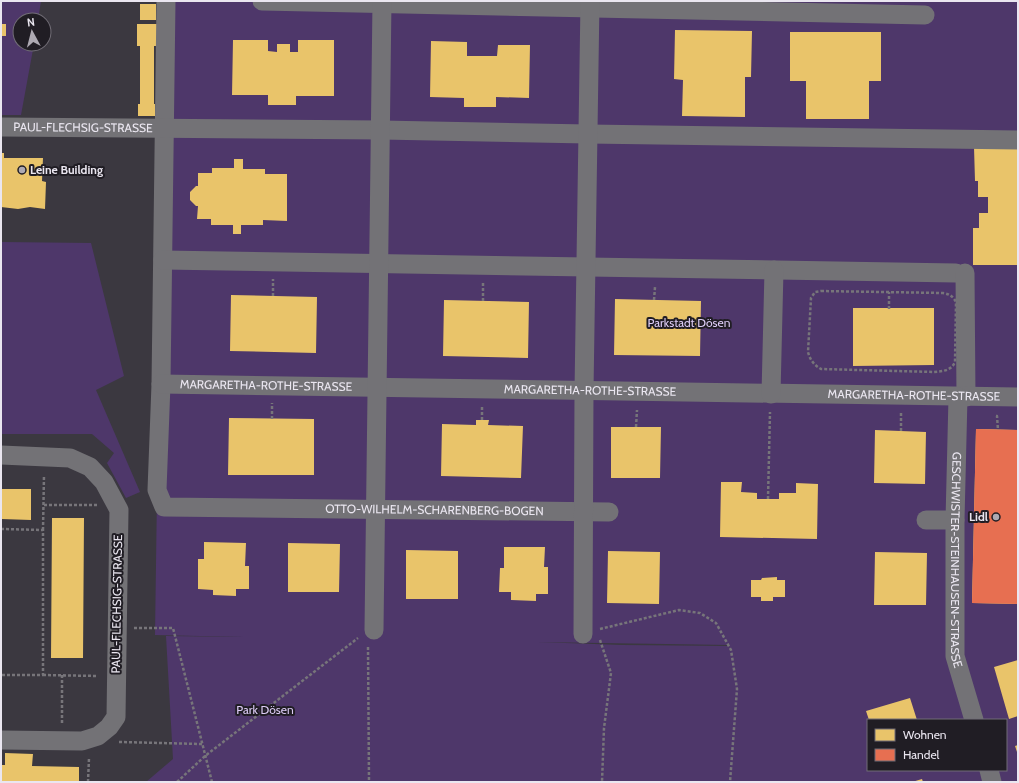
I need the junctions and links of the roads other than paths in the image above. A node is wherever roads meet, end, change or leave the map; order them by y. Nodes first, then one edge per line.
1 (166, 1) edge
2 (262, 1) edge
3 (382, 2) edge
4 (590, 4) edge
5 (804, 7) edge
6 (925, 15) dead end
7 (1, 127) edge
8 (164, 128) junction
9 (381, 130) junction
10 (588, 134) junction
11 (1018, 140) edge
12 (163, 260) junction
13 (379, 264) junction
14 (587, 267) junction
15 (774, 270) junction
16 (161, 384) junction
17 (377, 388) junction
18 (584, 391) junction
19 (771, 394) junction
20 (962, 397) junction
21 (1018, 398) edge
22 (1, 455) edge
23 (164, 508) joint
24 (375, 510) junction
25 (583, 512) junction
26 (609, 512) dead end
27 (926, 520) dead end
28 (955, 520) junction
29 (593, 634) road end
30 (368, 637) road end
31 (974, 719) edge
32 (1, 740) edge
33 (989, 771) edge
34 (992, 782) edge

1 - 8 street, MARGARETHA-ROTHE-STRASSE
2 - 3 street
3 - 4 street
3 - 9 street
4 - 5 street
4 - 10 street
5 - 6 street
7 - 8 street, PAUL-FLECHSIG-STRASSE
8 - 9 street, PAUL-FLECHSIG-STRASSE
8 - 12 street, MARGARETHA-ROTHE-STRASSE
9 - 10 street, PAUL-FLECHSIG-STRASSE
9 - 13 street
10 - 11 street, PAUL-FLECHSIG-STRASSE
10 - 14 street
12 - 13 street
12 - 16 street, MARGARETHA-ROTHE-STRASSE
13 - 14 street
13 - 17 street
14 - 15 street
14 - 18 street
15 - 19 street
15 - 20 street, GESCHWISTER-STEINHAUSEN-STRASSE
16 - 17 street, MARGARETHA-ROTHE-STRASSE
16 - 23 street, MARGARETHA-ROTHE-STRASSE
17 - 18 street, MARGARETHA-ROTHE-STRASSE
17 - 24 street
18 - 19 street, MARGARETHA-ROTHE-STRASSE
18 - 25 street
19 - 20 street, MARGARETHA-ROTHE-STRASSE
20 - 21 street, MARGARETHA-ROTHE-STRASSE
20 - 28 street, GESCHWISTER-STEINHAUSEN-STRASSE
22 - 32 street, PAUL-FLECHSIG-STRASSE
23 - 24 street, OTTO-WILHELM-SCHARENBERG-BOGEN
24 - 25 street, OTTO-WILHELM-SCHARENBERG-BOGEN
24 - 30 street
25 - 26 street, OTTO-WILHELM-SCHARENBERG-BOGEN
25 - 29 street
27 - 28 street
28 - 31 street, GESCHWISTER-STEINHAUSEN-STRASSE
33 - 34 street

